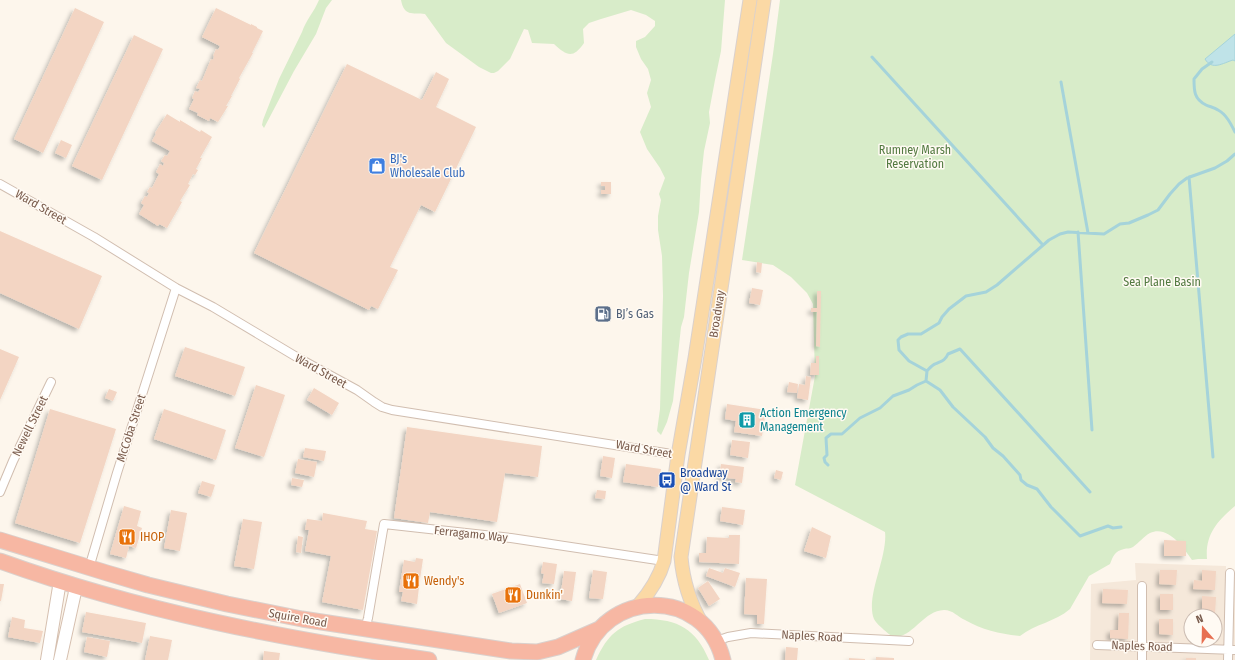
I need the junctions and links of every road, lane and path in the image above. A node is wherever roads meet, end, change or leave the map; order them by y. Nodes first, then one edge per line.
1 (750, 0) edge
2 (764, 0) edge
3 (0, 184) edge
4 (176, 288) junction
5 (52, 382) dead end
6 (678, 455) junction
7 (0, 492) edge
8 (0, 540) edge
9 (0, 561) edge
10 (664, 561) junction
11 (89, 568) junction
12 (1230, 573) dead end
13 (1142, 586) dead end
14 (68, 587) junction
15 (638, 606) junction
16 (702, 624) junction
17 (365, 629) junction
18 (599, 629) junction
19 (716, 641) junction
20 (909, 641) dead end
21 (1097, 645) dead end
22 (1143, 647) junction
23 (1232, 650) edge
24 (724, 659) edge
25 (47, 660) edge
26 (60, 660) edge
27 (429, 660) edge
28 (583, 660) edge
29 (1142, 660) edge
30 (1228, 660) edge

1 - 6 main road, Broadway
2 - 16 main road, Broadway
3 - 4 street, Ward Street
4 - 6 street, Ward Street
4 - 11 street, McCoba Street
5 - 7 street, Newell Street
6 - 10 main road, Broadway
8 - 11 highway, Squire Road
9 - 14 highway, Squire Road
10 - 15 main road, Broadway
10 - 17 street, Ferragamo Way
11 - 17 highway, Squire Road
12 - 23 street
13 - 22 street
14 - 25 street
14 - 26 street
14 - 27 highway, Squire Road
15 - 16 highway
15 - 18 highway
16 - 19 highway
17 - 18 highway, Squire Road
18 - 28 highway
19 - 20 street, Naples Road
19 - 24 highway
21 - 22 street, Naples Road
22 - 23 street, Naples Road
22 - 29 street
23 - 30 street

